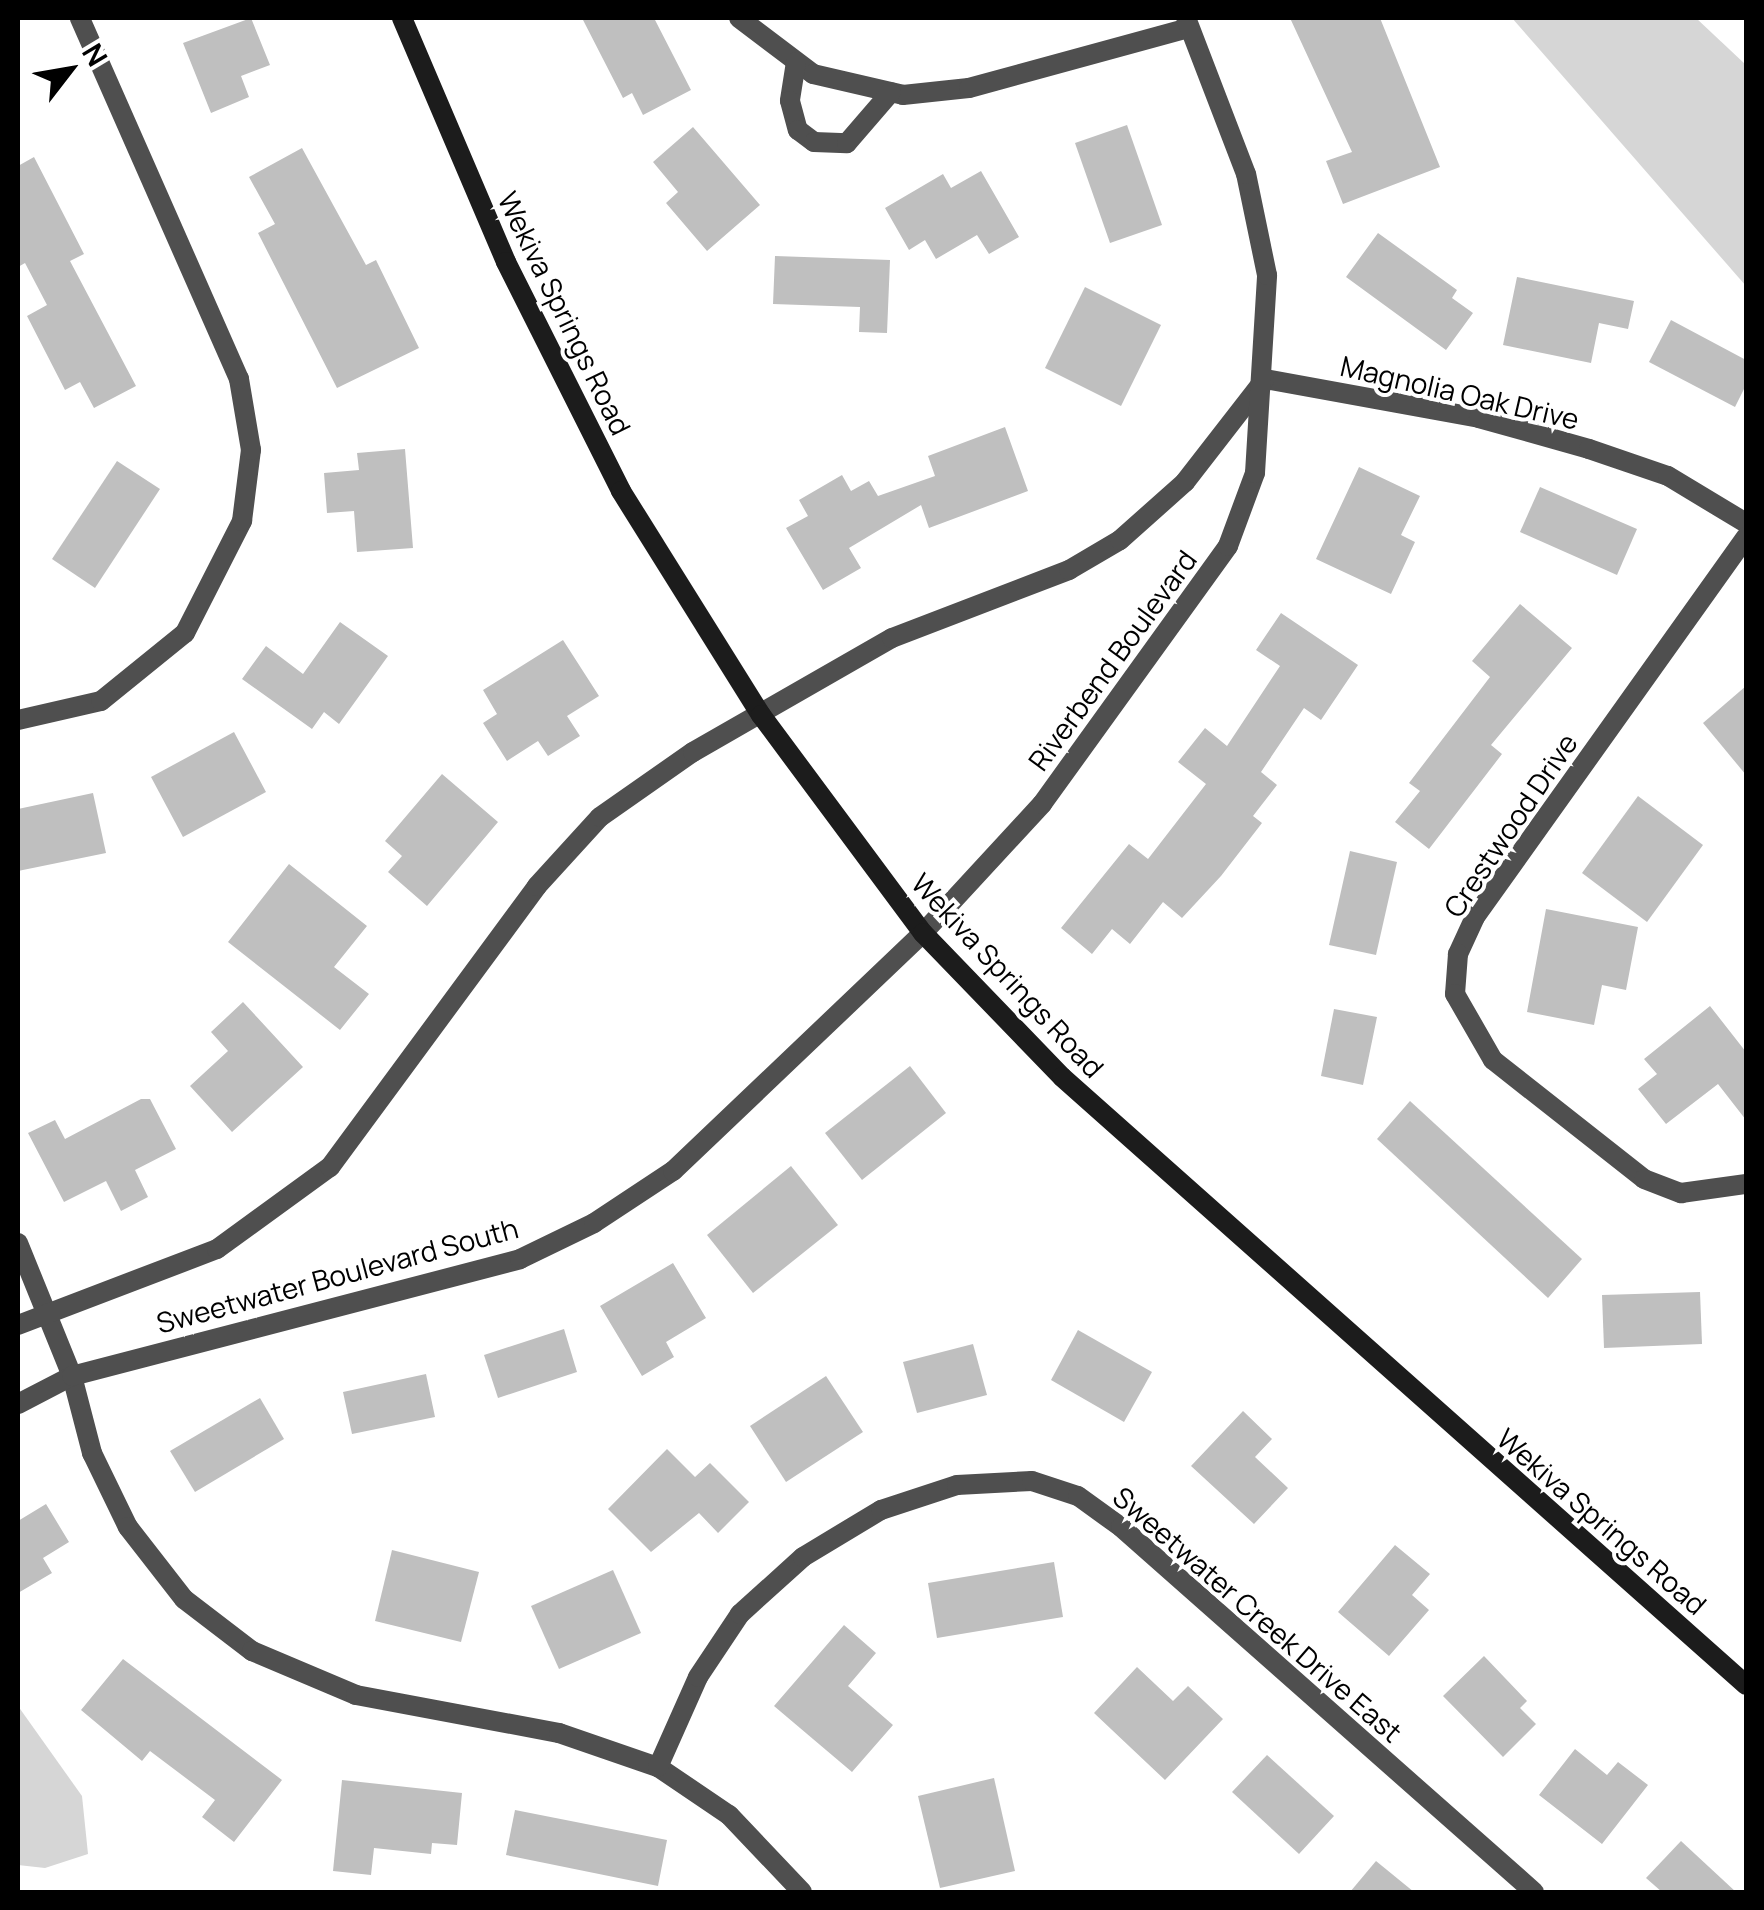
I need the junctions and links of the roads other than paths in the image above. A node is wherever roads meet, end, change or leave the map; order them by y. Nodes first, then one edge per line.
1 (80, 18) edge
2 (402, 18) edge
3 (739, 18) edge
4 (1188, 23) edge
5 (796, 62) junction
6 (891, 92) junction
7 (1265, 379) junction
8 (1746, 523) edge
9 (1746, 538) edge
10 (761, 715) junction
11 (18, 720) edge
12 (923, 932) junction
13 (1746, 1184) edge
14 (18, 1242) edge
15 (46, 1312) junction
16 (18, 1325) edge
17 (72, 1376) junction
18 (18, 1404) edge
19 (1746, 1685) edge
20 (658, 1767) junction
21 (802, 1892) edge
22 (1534, 1892) edge

1 - 11 street
2 - 10 main road, Wekiva Springs Road
3 - 5 street
4 - 6 street
4 - 7 street, Riverbend Boulevard
5 - 6 street
5 - 6 street
7 - 8 street, Magnolia Oak Drive
7 - 10 street, Riverbend Boulevard
7 - 12 street, Riverbend Boulevard
9 - 13 street, Crestwood Drive
10 - 12 main road, Wekiva Springs Road
10 - 15 street, Sweetwater Boulevard South
12 - 17 street, Sweetwater Boulevard South
12 - 19 main road, Wekiva Springs Road
14 - 15 street
15 - 16 street, Sweetwater Boulevard South
15 - 17 street
17 - 18 street, Sweetwater Boulevard South
17 - 20 street
20 - 21 street
20 - 22 street, Sweetwater Creek Drive East

